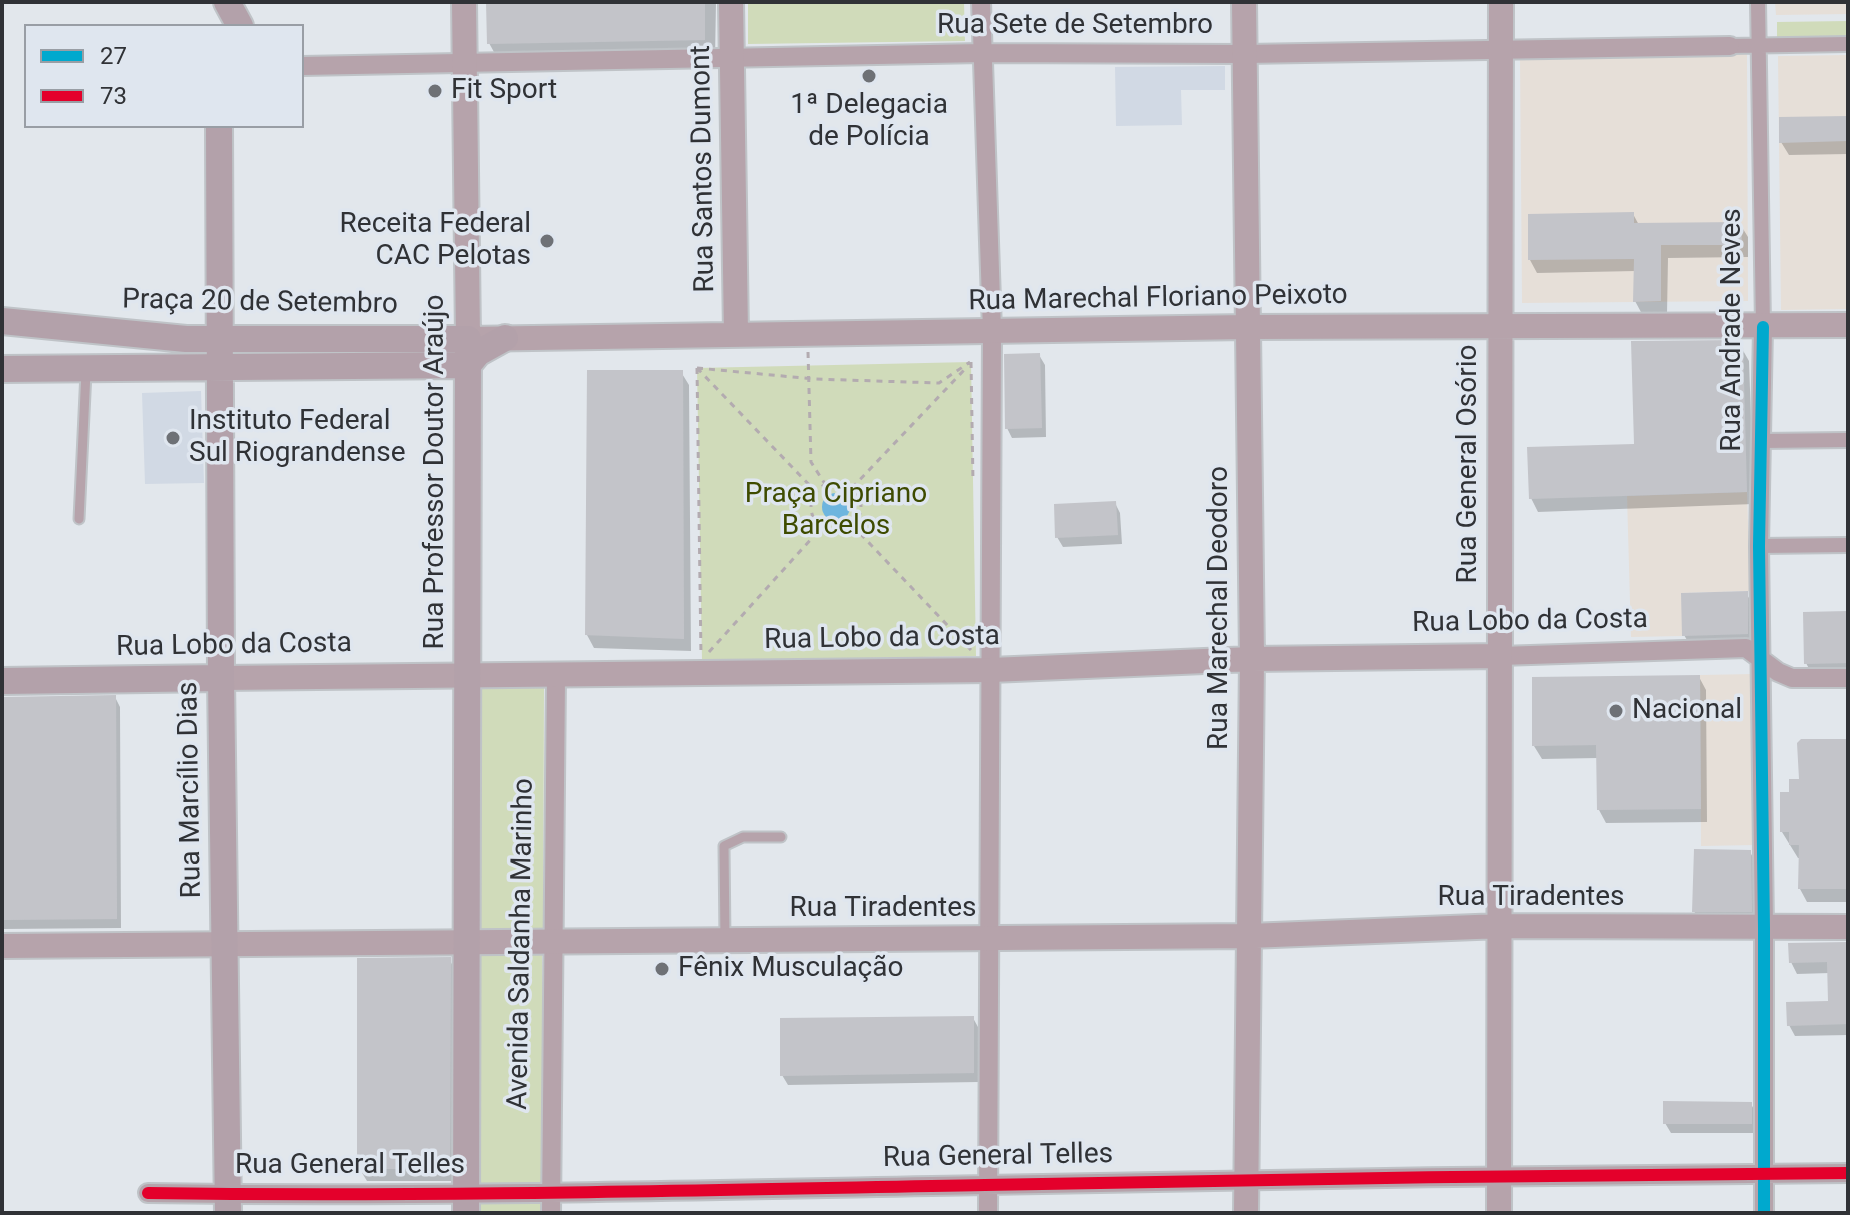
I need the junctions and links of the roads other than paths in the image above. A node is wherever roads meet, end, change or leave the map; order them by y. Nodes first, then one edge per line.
1 (218, 2) edge
2 (227, 2) edge
3 (464, 2) edge
4 (731, 2) edge
5 (981, 2) edge
6 (1244, 2) edge
7 (1501, 2) edge
8 (1758, 2) edge
9 (218, 24) edge
10 (239, 24) edge
11 (1848, 44) edge
12 (1730, 46) joint
13 (1758, 46) junction
14 (1502, 49) junction
15 (982, 53) junction
16 (1245, 54) junction
17 (732, 59) junction
18 (463, 64) junction
19 (304, 66) edge
20 (219, 128) edge
21 (2, 321) edge
22 (1848, 325) edge
23 (1499, 326) junction
24 (1247, 327) junction
25 (1763, 327) junction
26 (992, 331) junction
27 (736, 334) junction
28 (505, 338) joint
29 (220, 339) junction
30 (468, 352) junction
31 (221, 367) junction
32 (86, 368) junction
33 (2, 369) edge
34 (1848, 440) edge
35 (1761, 441) junction
36 (79, 519) dead end
37 (1848, 545) edge
38 (1759, 546) junction
39 (1500, 656) junction
40 (1760, 657) junction
41 (1252, 659) junction
42 (983, 663) junction
43 (468, 676) junction
44 (556, 676) junction
45 (221, 678) junction
46 (1848, 678) edge
47 (2, 681) edge
48 (781, 837) dead end
49 (1501, 926) junction
50 (1848, 927) edge
51 (1764, 928) junction
52 (1249, 936) junction
53 (989, 938) junction
54 (725, 940) junction
55 (468, 941) junction
56 (554, 941) junction
57 (225, 943) junction
58 (2, 946) edge
59 (1848, 1173) edge
60 (1763, 1174) junction
61 (1499, 1177) junction
62 (1246, 1181) junction
63 (988, 1185) junction
64 (148, 1193) dead end
65 (552, 1193) junction
66 (228, 1203) edge
67 (466, 1204) edge
68 (551, 1213) edge
69 (988, 1213) edge
70 (1246, 1213) edge
71 (1499, 1213) edge
72 (1764, 1213) edge

1 - 9 main road
2 - 10 main road
3 - 18 street, Rua Professor Doutor Araújo
4 - 17 street, Rua Santos Dumont
5 - 15 street
6 - 16 street, Rua Marechal Deodoro
7 - 14 street, Rua General Osório
8 - 13 street, Rua Andrade Neves
11 - 13 street, Rua Sete de Setembro
12 - 13 street, Rua Sete de Setembro
12 - 14 street, Rua Sete de Setembro
13 - 25 street, Rua Andrade Neves
14 - 16 street, Rua Sete de Setembro
14 - 23 street, Rua General Osório
15 - 16 street, Rua Sete de Setembro
15 - 17 street, Rua Sete de Setembro
15 - 26 street
16 - 24 street, Rua Marechal Deodoro
17 - 18 street, Rua Sete de Setembro
17 - 27 street, Rua Santos Dumont
18 - 19 street, Rua Sete de Setembro
18 - 30 street, Rua Professor Doutor Araújo
20 - 29 main road, Rua Marcílio Dias
21 - 29 main road, Praça 20 de Setembro
22 - 25 street, Rua Marechal Floriano Peixoto
23 - 24 street, Rua Marechal Floriano Peixoto
23 - 25 street, Rua Marechal Floriano Peixoto
23 - 39 street, Rua General Osório
24 - 26 street, Rua Marechal Floriano Peixoto
24 - 41 street, Rua Marechal Deodoro
25 - 35 street, Rua Andrade Neves
26 - 27 street, Rua Marechal Floriano Peixoto
26 - 42 street
27 - 28 street, Rua Marechal Floriano Peixoto
28 - 30 main road
29 - 30 main road, Praça 20 de Setembro
29 - 31 main road, Rua Marcílio Dias
30 - 31 main road
30 - 43 main road, Rua Professor Doutor Araújo
31 - 32 main road
31 - 45 main road, Rua Marcílio Dias
32 - 33 main road
32 - 36 lane
34 - 35 street
35 - 38 street, Rua Andrade Neves
37 - 38 street
38 - 40 street, Rua Andrade Neves
39 - 40 street, Rua Lobo da Costa
39 - 41 street, Rua Lobo da Costa
39 - 49 street, Rua General Osório
40 - 46 street, Rua Lobo da Costa
40 - 51 street, Rua Andrade Neves
41 - 42 street, Rua Lobo da Costa
41 - 52 street, Rua Marechal Deodoro
42 - 44 street, Rua Lobo da Costa
42 - 53 street
43 - 44 street, Rua Lobo da Costa
43 - 45 street, Rua Lobo da Costa
43 - 55 main road, Rua Professor Doutor Araújo
44 - 56 street, Avenida Saldanha Marinho
45 - 47 main road, Rua Lobo da Costa
45 - 57 main road, Rua Marcílio Dias
48 - 54 lane
49 - 51 street, Rua Tiradentes
49 - 52 street, Rua Tiradentes
49 - 61 street, Rua General Osório
50 - 51 street, Rua Tiradentes
51 - 60 street
52 - 53 street, Rua Tiradentes
52 - 62 street, Rua Marechal Deodoro
53 - 54 street, Rua Tiradentes
53 - 63 street
54 - 56 street, Rua Tiradentes
55 - 56 street, Rua Tiradentes
55 - 57 street, Rua Tiradentes
55 - 67 main road, Avenida Saldanha Marinho
56 - 65 street, Avenida Saldanha Marinho
57 - 58 street, Rua Tiradentes
57 - 66 main road, Rua Marcílio Dias
59 - 60 street, Rua General Telles
60 - 61 street, Rua General Telles
60 - 72 street
61 - 62 street, Rua General Telles
61 - 71 street, Rua General Osório
62 - 63 street, Rua General Telles
62 - 70 street, Rua Marechal Deodoro
63 - 65 street, Rua General Telles
63 - 69 street
64 - 66 street, Rua General Telles
65 - 67 street, Rua General Telles
65 - 68 street, Avenida Saldanha Marinho
66 - 67 street, Rua General Telles

